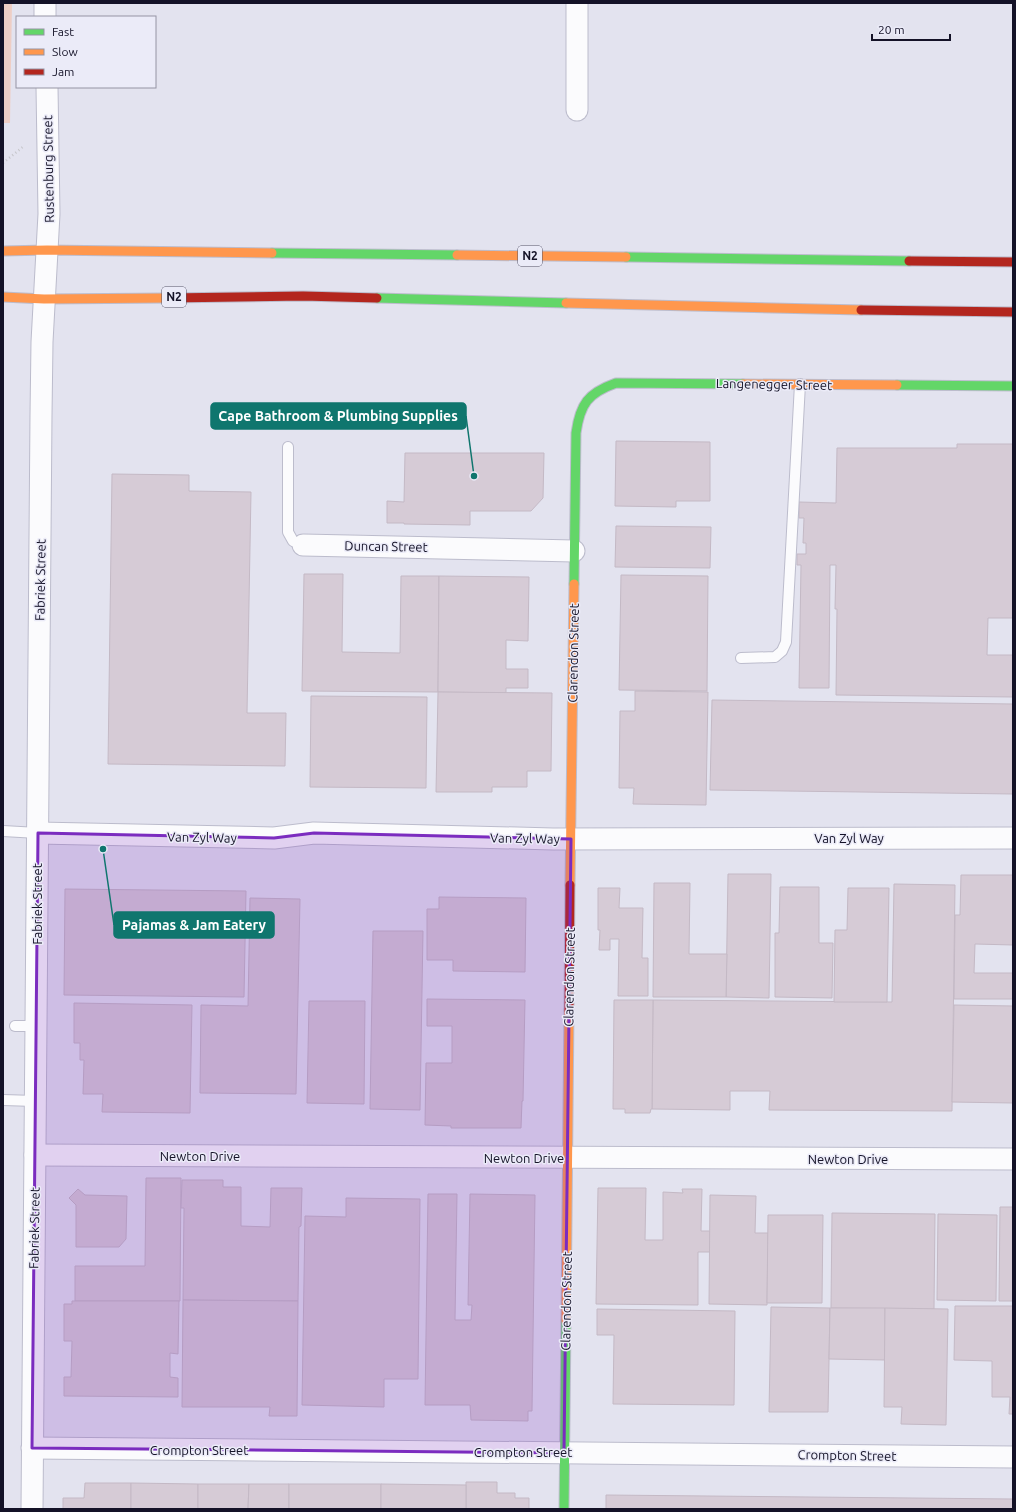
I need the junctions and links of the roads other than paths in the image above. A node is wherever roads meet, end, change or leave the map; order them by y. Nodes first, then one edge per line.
1 (45, 3) edge
2 (577, 3) edge
3 (46, 16) edge
4 (47, 88) edge
5 (577, 110) dead end
6 (47, 250) junction
7 (3, 251) edge
8 (1013, 262) edge
9 (3, 297) edge
10 (44, 299) junction
11 (1013, 312) edge
12 (800, 384) junction
13 (1013, 386) edge
14 (575, 445) joint
15 (288, 447) dead end
16 (303, 544) joint
17 (574, 551) junction
18 (741, 658) dead end
19 (3, 831) edge
20 (38, 833) junction
21 (1013, 838) edge
22 (571, 839) junction
23 (15, 1026) dead end
24 (36, 1026) junction
25 (3, 1100) edge
26 (35, 1101) junction
27 (35, 1155) junction
28 (568, 1158) junction
29 (1013, 1159) edge
30 (32, 1448) junction
31 (564, 1453) junction
32 (1013, 1457) edge
33 (32, 1509) edge
34 (564, 1509) edge

1 - 3 street
2 - 5 street
4 - 6 street, Rustenburg Street
6 - 7 main road, N2
6 - 8 main road, N2
6 - 10 street, Rustenburg Street
9 - 10 main road, N2
10 - 11 main road, N2
10 - 20 street, Fabriek Street
12 - 13 main road, Langenegger Street
12 - 14 main road, Langenegger Street
12 - 18 lane
14 - 17 main road, Clarendon Street
15 - 16 lane, Duncan Street
16 - 17 street, Duncan Street
17 - 22 main road, Clarendon Street
19 - 20 lane
20 - 22 street, Van Zyl Way
20 - 24 street, Fabriek Street
21 - 22 street, Van Zyl Way
22 - 28 main road, Clarendon Street
23 - 24 lane
24 - 26 street, Fabriek Street
25 - 26 lane
26 - 27 street, Fabriek Street
27 - 28 street, Newton Drive
27 - 30 street, Fabriek Street
28 - 29 street, Newton Drive
28 - 31 main road, Clarendon Street
30 - 31 street, Crompton Street
30 - 33 street, Fabriek Street
31 - 32 street, Crompton Street
31 - 34 main road, Clarendon Street

